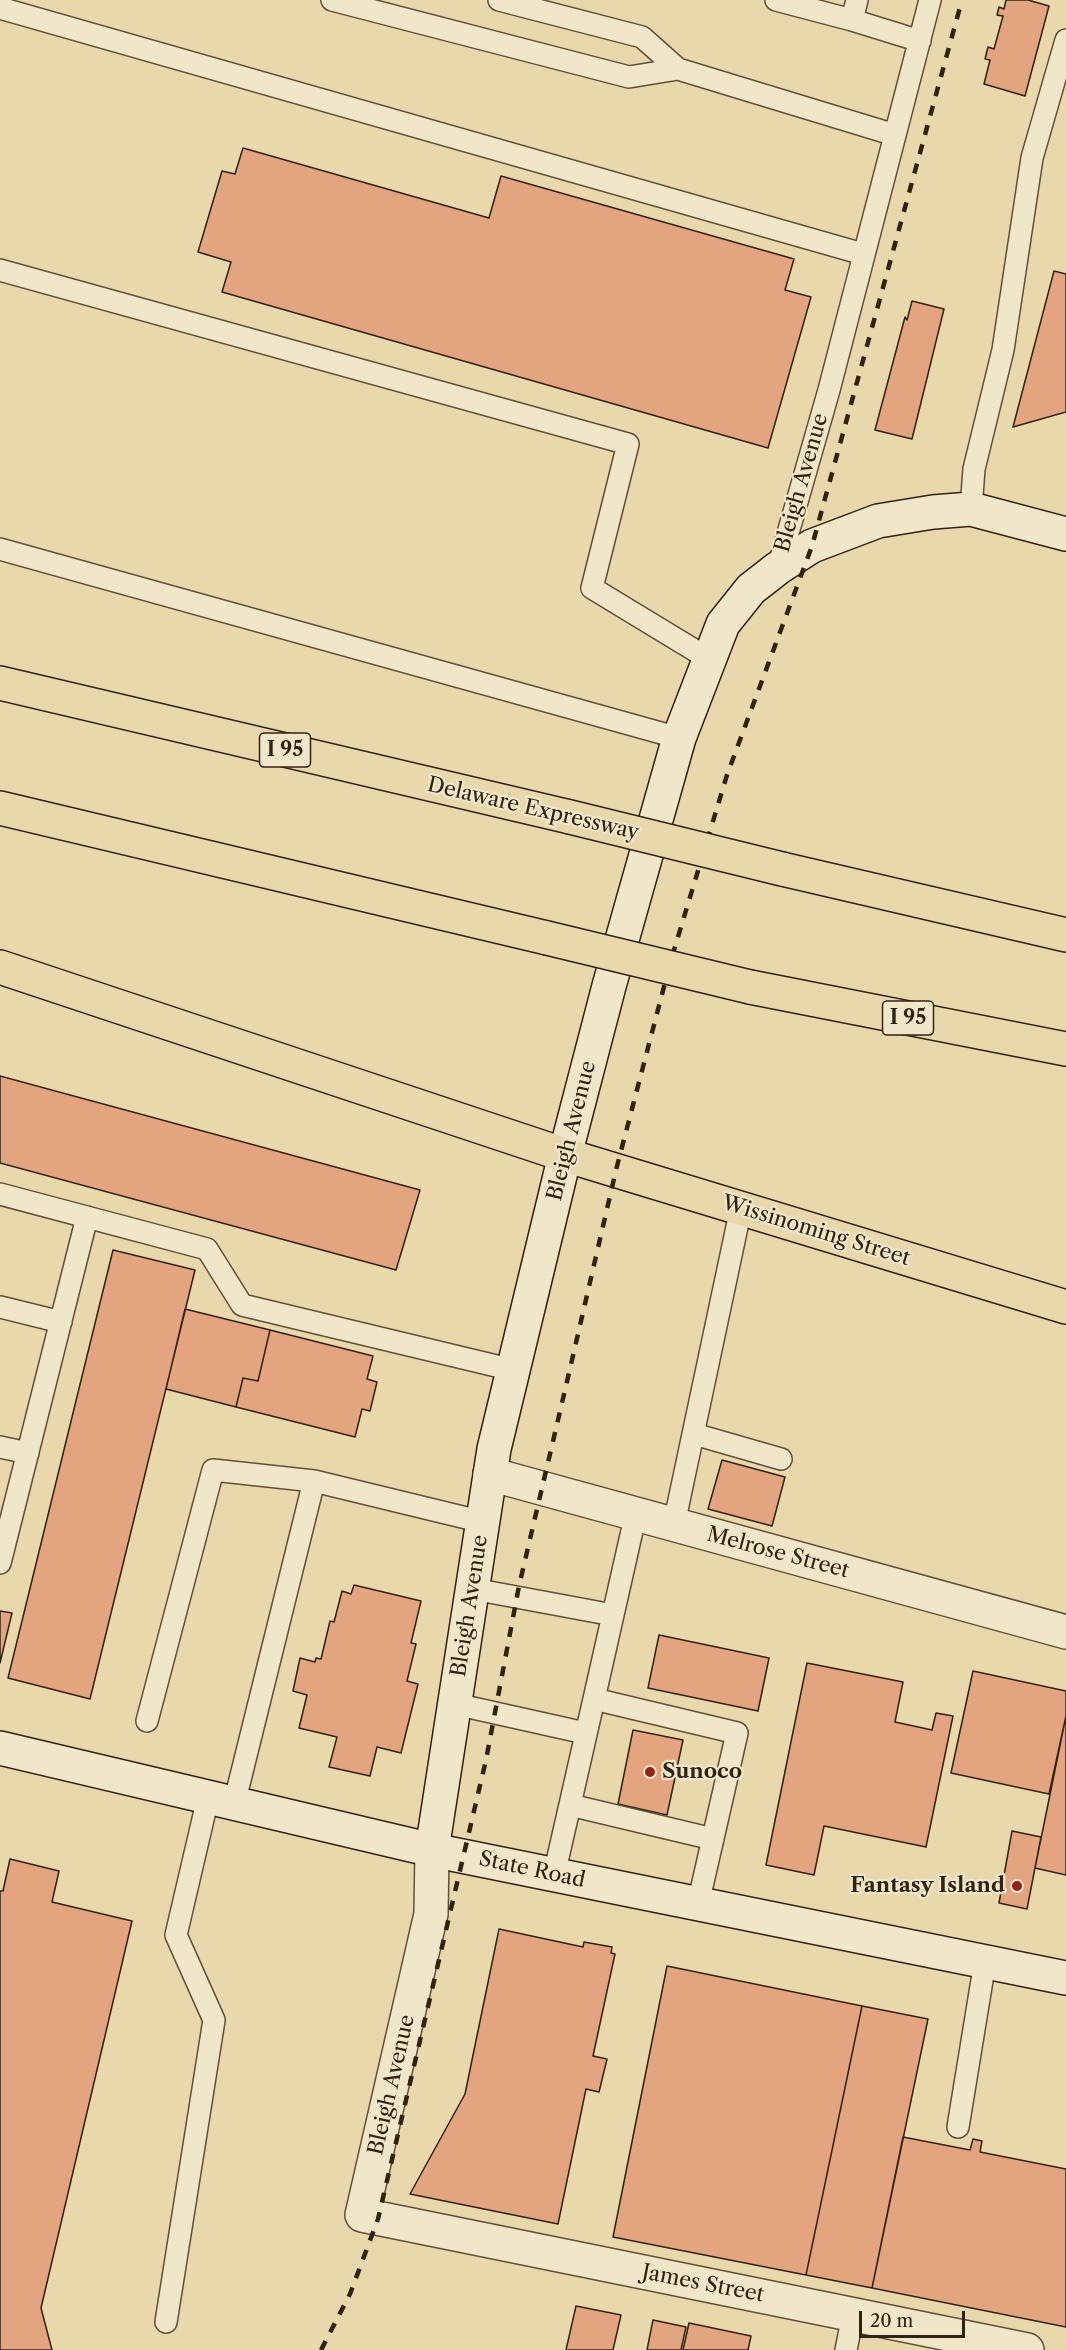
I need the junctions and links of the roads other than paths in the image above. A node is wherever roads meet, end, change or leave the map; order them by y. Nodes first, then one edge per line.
1 (332, 0) edge
2 (499, 0) edge
3 (776, 0) edge
4 (930, 0) edge
5 (0, 8) edge
6 (855, 10) edge
7 (1066, 40) edge
8 (920, 41) junction
9 (678, 69) junction
10 (895, 135) junction
11 (863, 254) junction
12 (0, 270) edge
13 (971, 509) junction
14 (1066, 534) edge
15 (0, 549) edge
16 (778, 568) junction
17 (709, 659) junction
18 (0, 683) edge
19 (679, 738) junction
20 (0, 808) edge
21 (782, 869) junction
22 (1066, 914) edge
23 (1066, 935) edge
24 (0, 967) edge
25 (1066, 1049) edge
26 (565, 1155) junction
27 (0, 1194) edge
28 (741, 1208) junction
29 (87, 1217) junction
30 (0, 1307) edge
31 (1066, 1307) edge
32 (61, 1322) junction
33 (513, 1370) junction
34 (694, 1434) junction
35 (0, 1447) edge
36 (27, 1453) junction
37 (781, 1459) dead end
38 (490, 1474) junction
39 (314, 1481) junction
40 (636, 1513) junction
41 (483, 1522) junction
42 (675, 1524) junction
43 (0, 1563) edge
44 (473, 1588) junction
45 (613, 1615) junction
46 (1066, 1632) edge
47 (594, 1699) junction
48 (455, 1704) junction
49 (147, 1721) dead end
50 (585, 1733) junction
51 (0, 1748) edge
52 (221, 1801) junction
53 (570, 1805) junction
54 (713, 1839) junction
55 (432, 1850) junction
56 (554, 1875) junction
57 (698, 1904) junction
58 (985, 1962) junction
59 (1066, 1978) edge
60 (958, 2127) dead end
61 (378, 2219) joint
62 (853, 2315) junction
63 (166, 2322) dead end
64 (846, 2350) edge
65 (1027, 2350) edge

1 - 9 lane
2 - 9 lane
3 - 6 lane
4 - 8 lane, Bleigh Avenue
5 - 11 lane
6 - 8 lane
7 - 13 lane
8 - 10 lane, Bleigh Avenue
9 - 10 lane
10 - 11 lane, Bleigh Avenue
11 - 16 lane, Bleigh Avenue
12 - 17 lane
13 - 14 main road
13 - 16 main road
15 - 19 lane
16 - 17 main road, Bleigh Avenue
17 - 19 main road, Bleigh Avenue
18 - 21 main road, Delaware Expressway / I 95, bridge
19 - 26 main road, Bleigh Avenue
20 - 25 main road, I 95, bridge
21 - 22 main road
21 - 23 main road, Delaware Expressway / I 95
24 - 26 main road, Wissinoming Street
26 - 28 main road, Wissinoming Street
26 - 33 main road, Bleigh Avenue
27 - 29 lane
28 - 31 main road, Wissinoming Street
28 - 34 lane
29 - 32 lane
29 - 33 lane
30 - 32 lane
32 - 36 lane
33 - 38 main road, Bleigh Avenue
34 - 37 lane
34 - 42 lane
35 - 36 lane
36 - 43 lane
38 - 40 main road, Melrose Street
38 - 41 main road, Bleigh Avenue
39 - 41 lane
39 - 49 lane
39 - 52 lane
40 - 42 main road, Melrose Street
40 - 45 lane
41 - 44 main road, Bleigh Avenue
42 - 46 main road, Melrose Street
44 - 45 lane
44 - 48 main road, Bleigh Avenue
45 - 47 lane
47 - 50 lane
47 - 54 lane
48 - 50 lane
48 - 55 main road, Bleigh Avenue
50 - 53 lane
51 - 52 main road, State Road
52 - 55 main road, State Road
52 - 63 lane
53 - 54 lane
53 - 56 lane
54 - 57 lane
55 - 56 main road, State Road
55 - 61 main road, Bleigh Avenue
56 - 57 main road, State Road
57 - 58 main road, State Road
58 - 59 main road, State Road
58 - 60 lane
61 - 62 main road, James Street
62 - 64 lane
62 - 65 main road, James Street

